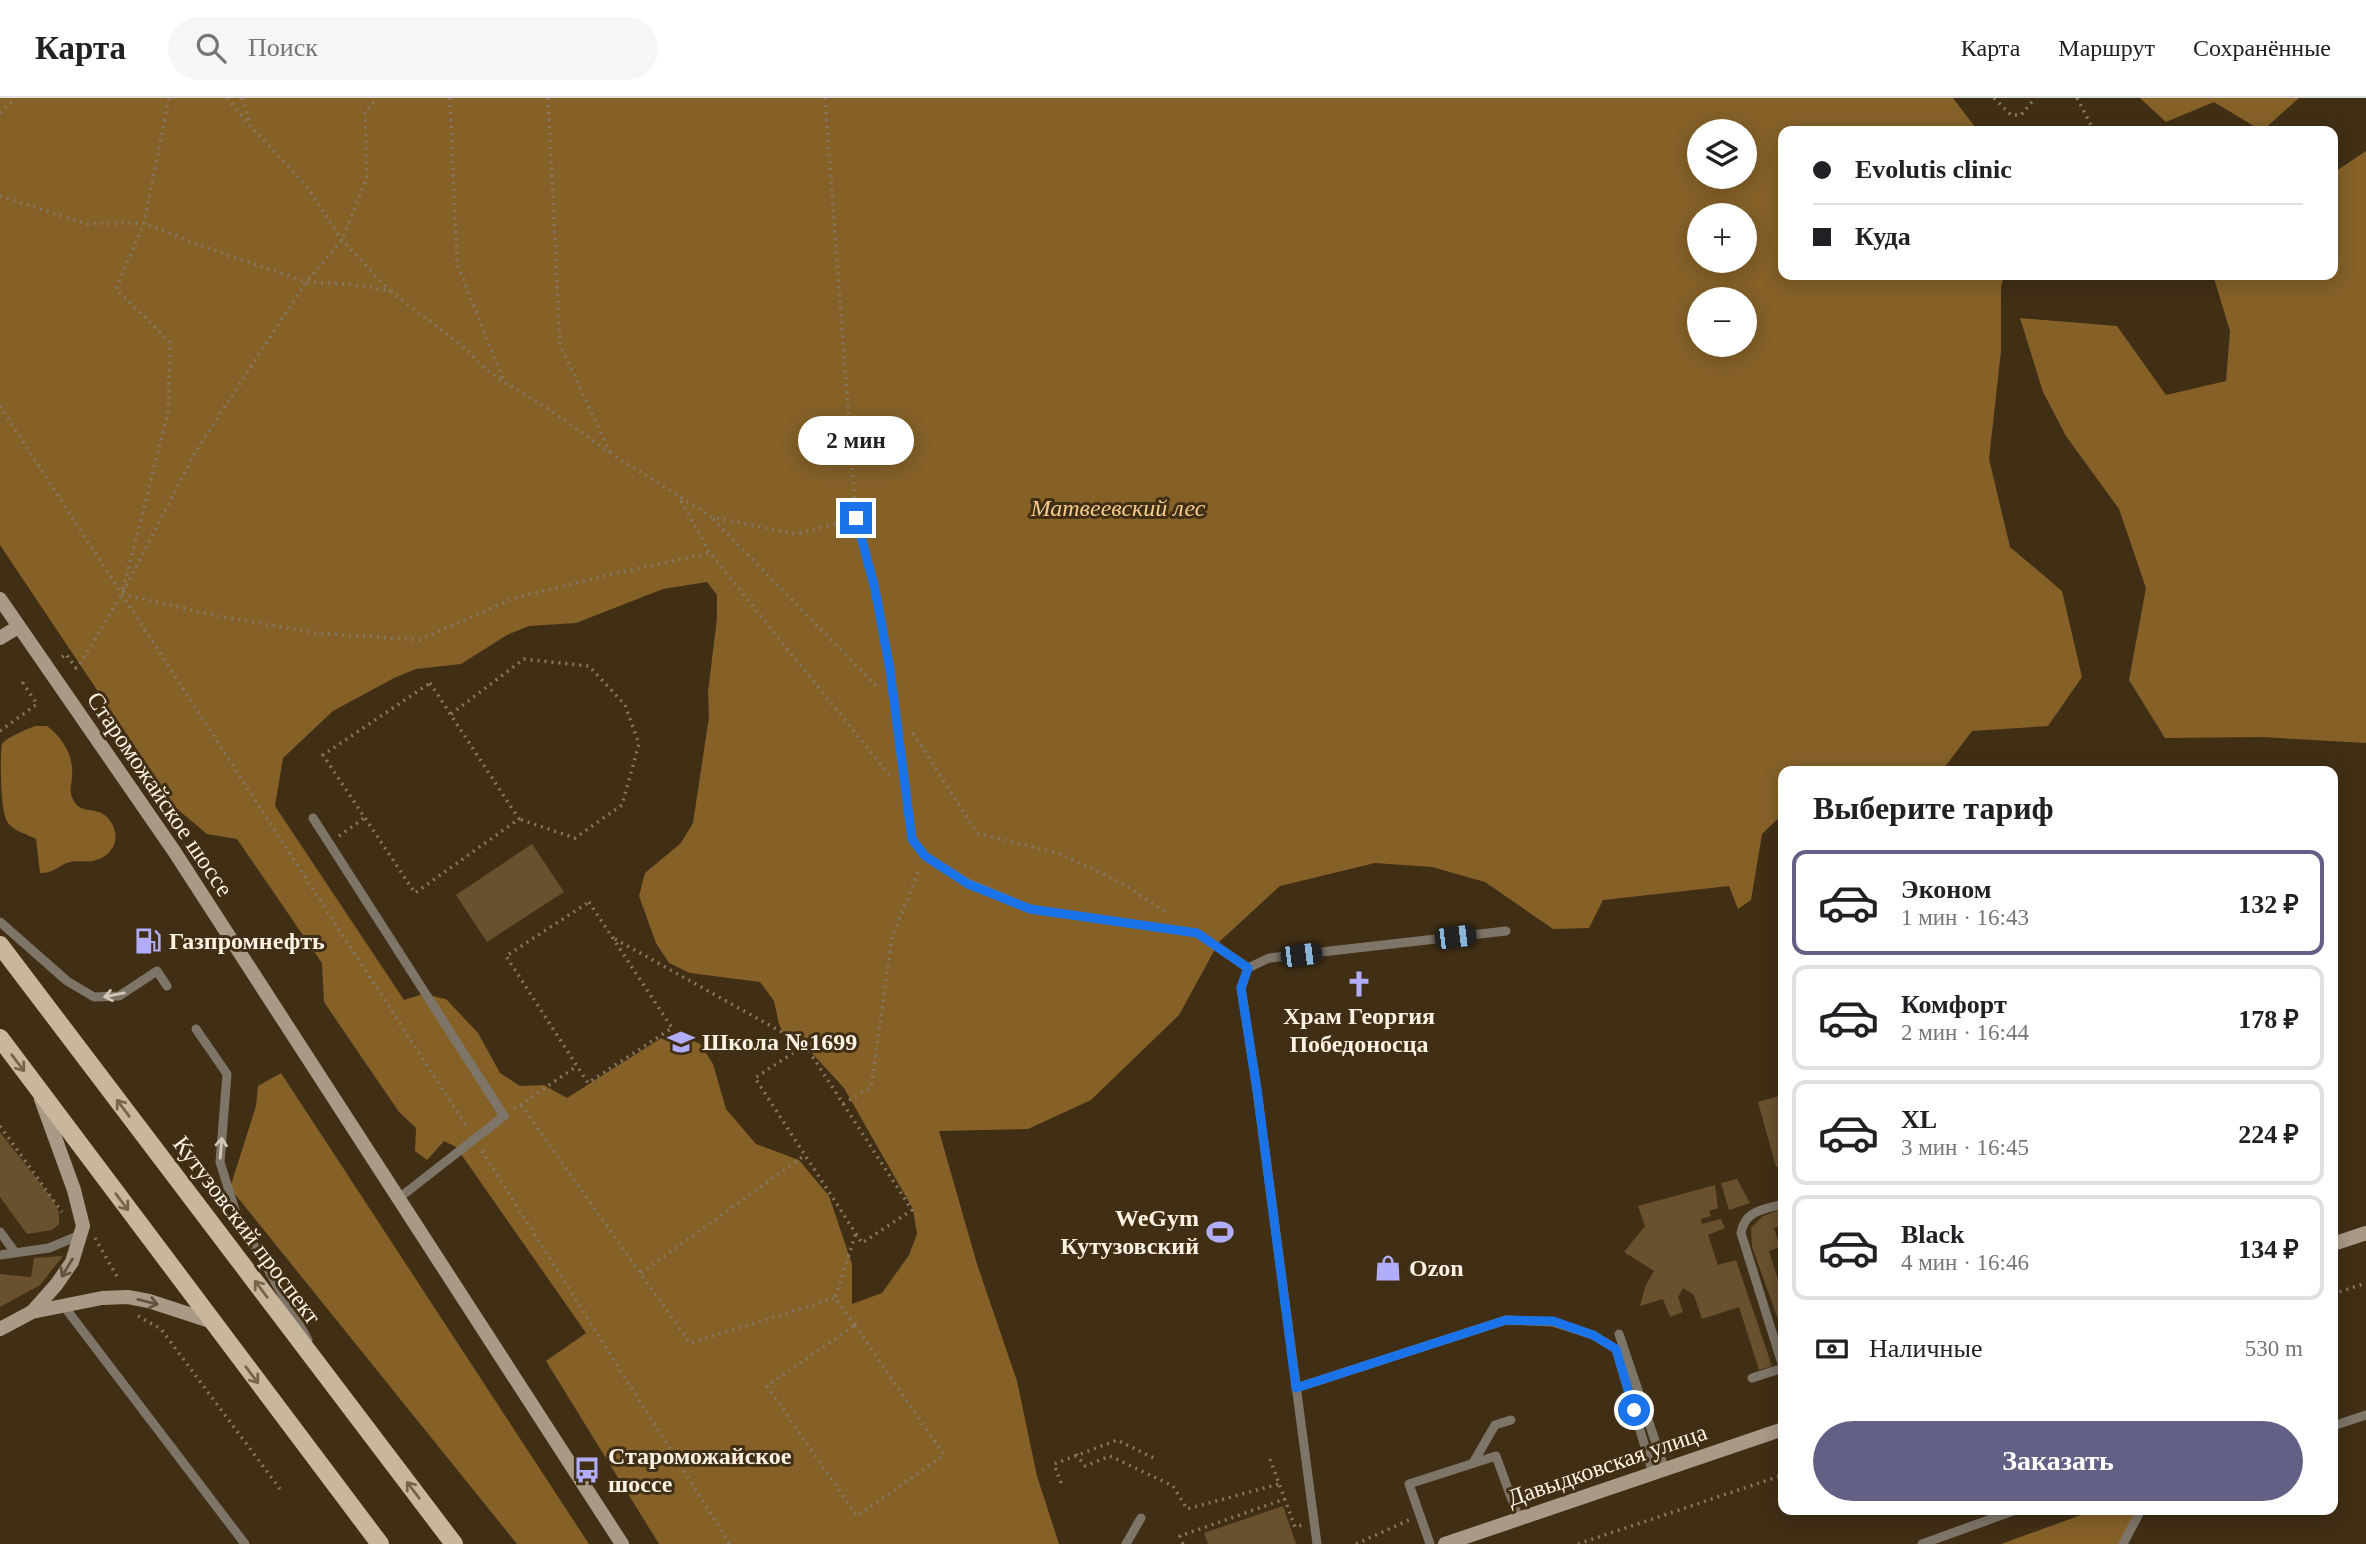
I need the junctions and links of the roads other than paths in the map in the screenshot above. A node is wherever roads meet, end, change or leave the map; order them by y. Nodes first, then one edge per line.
1 (856, 518) road end
2 (0, 600) edge
3 (18, 627) junction
4 (0, 638) edge
5 (313, 818) dead end
6 (0, 922) edge
7 (1506, 931) dead end
8 (0, 946) edge
9 (1248, 968) junction
10 (167, 986) dead end
11 (196, 1029) dead end
12 (0, 1038) edge
13 (37, 1088) junction
14 (399, 1198) junction
15 (1778, 1205) edge
16 (0, 1232) edge
17 (2366, 1233) edge
18 (80, 1235) junction
19 (2338, 1242) edge
20 (14, 1251) junction
21 (0, 1255) edge
22 (63, 1305) junction
23 (32, 1312) junction
24 (210, 1321) junction
25 (0, 1329) edge
26 (1619, 1334) dead end
27 (1778, 1351) edge
28 (1778, 1369) edge
29 (1752, 1378) dead end
30 (334, 1384) junction
31 (1296, 1388) junction
32 (2366, 1415) edge
33 (1511, 1420) dead end
34 (2338, 1424) edge
35 (1778, 1431) edge
36 (1473, 1463) junction
37 (1659, 1472) junction
38 (2002, 1515) edge
39 (2138, 1515) edge
40 (1141, 1518) dead end
41 (1518, 1519) junction
42 (1475, 1539) edge
43 (246, 1544) edge
44 (380, 1544) edge
45 (454, 1544) edge
46 (622, 1544) edge
47 (1126, 1544) edge
48 (1317, 1544) edge
49 (1430, 1544) edge
50 (1445, 1544) edge
51 (1922, 1544) edge
52 (2123, 1544) edge

1 - 9 lane
2 - 3 main road, Староможайское шоссе
3 - 4 main road
3 - 14 main road, Староможайское шоссе
5 - 14 lane
10 -> 6 lane
7 - 9 lane
30 -> 8 main road, Кутузовский проспект
9 - 31 lane
30 -> 11 lane
12 -> 13 main road
13 - 18 main road
13 -> 24 main road
14 - 46 main road, Староможайское шоссе
15 - 27 lane
16 - 20 lane
17 - 19 main road
18 - 20 lane
18 -> 23 main road
20 - 21 lane
22 - 23 main road
22 -> 24 main road
22 - 43 lane
23 - 25 main road
24 -> 44 main road
26 - 37 lane
28 - 29 lane
45 -> 30 main road, Кутузовский проспект
31 - 37 lane
31 - 48 lane
32 - 34 lane
33 - 36 lane
35 - 37 main road, Давыдковская улица
36 - 41 lane
36 - 49 lane
37 - 41 main road, Давыдковская улица
38 - 51 lane
39 - 52 lane
40 - 47 lane
41 - 42 main road, Давыдковская улица
42 - 50 main road, Давыдковская улица

